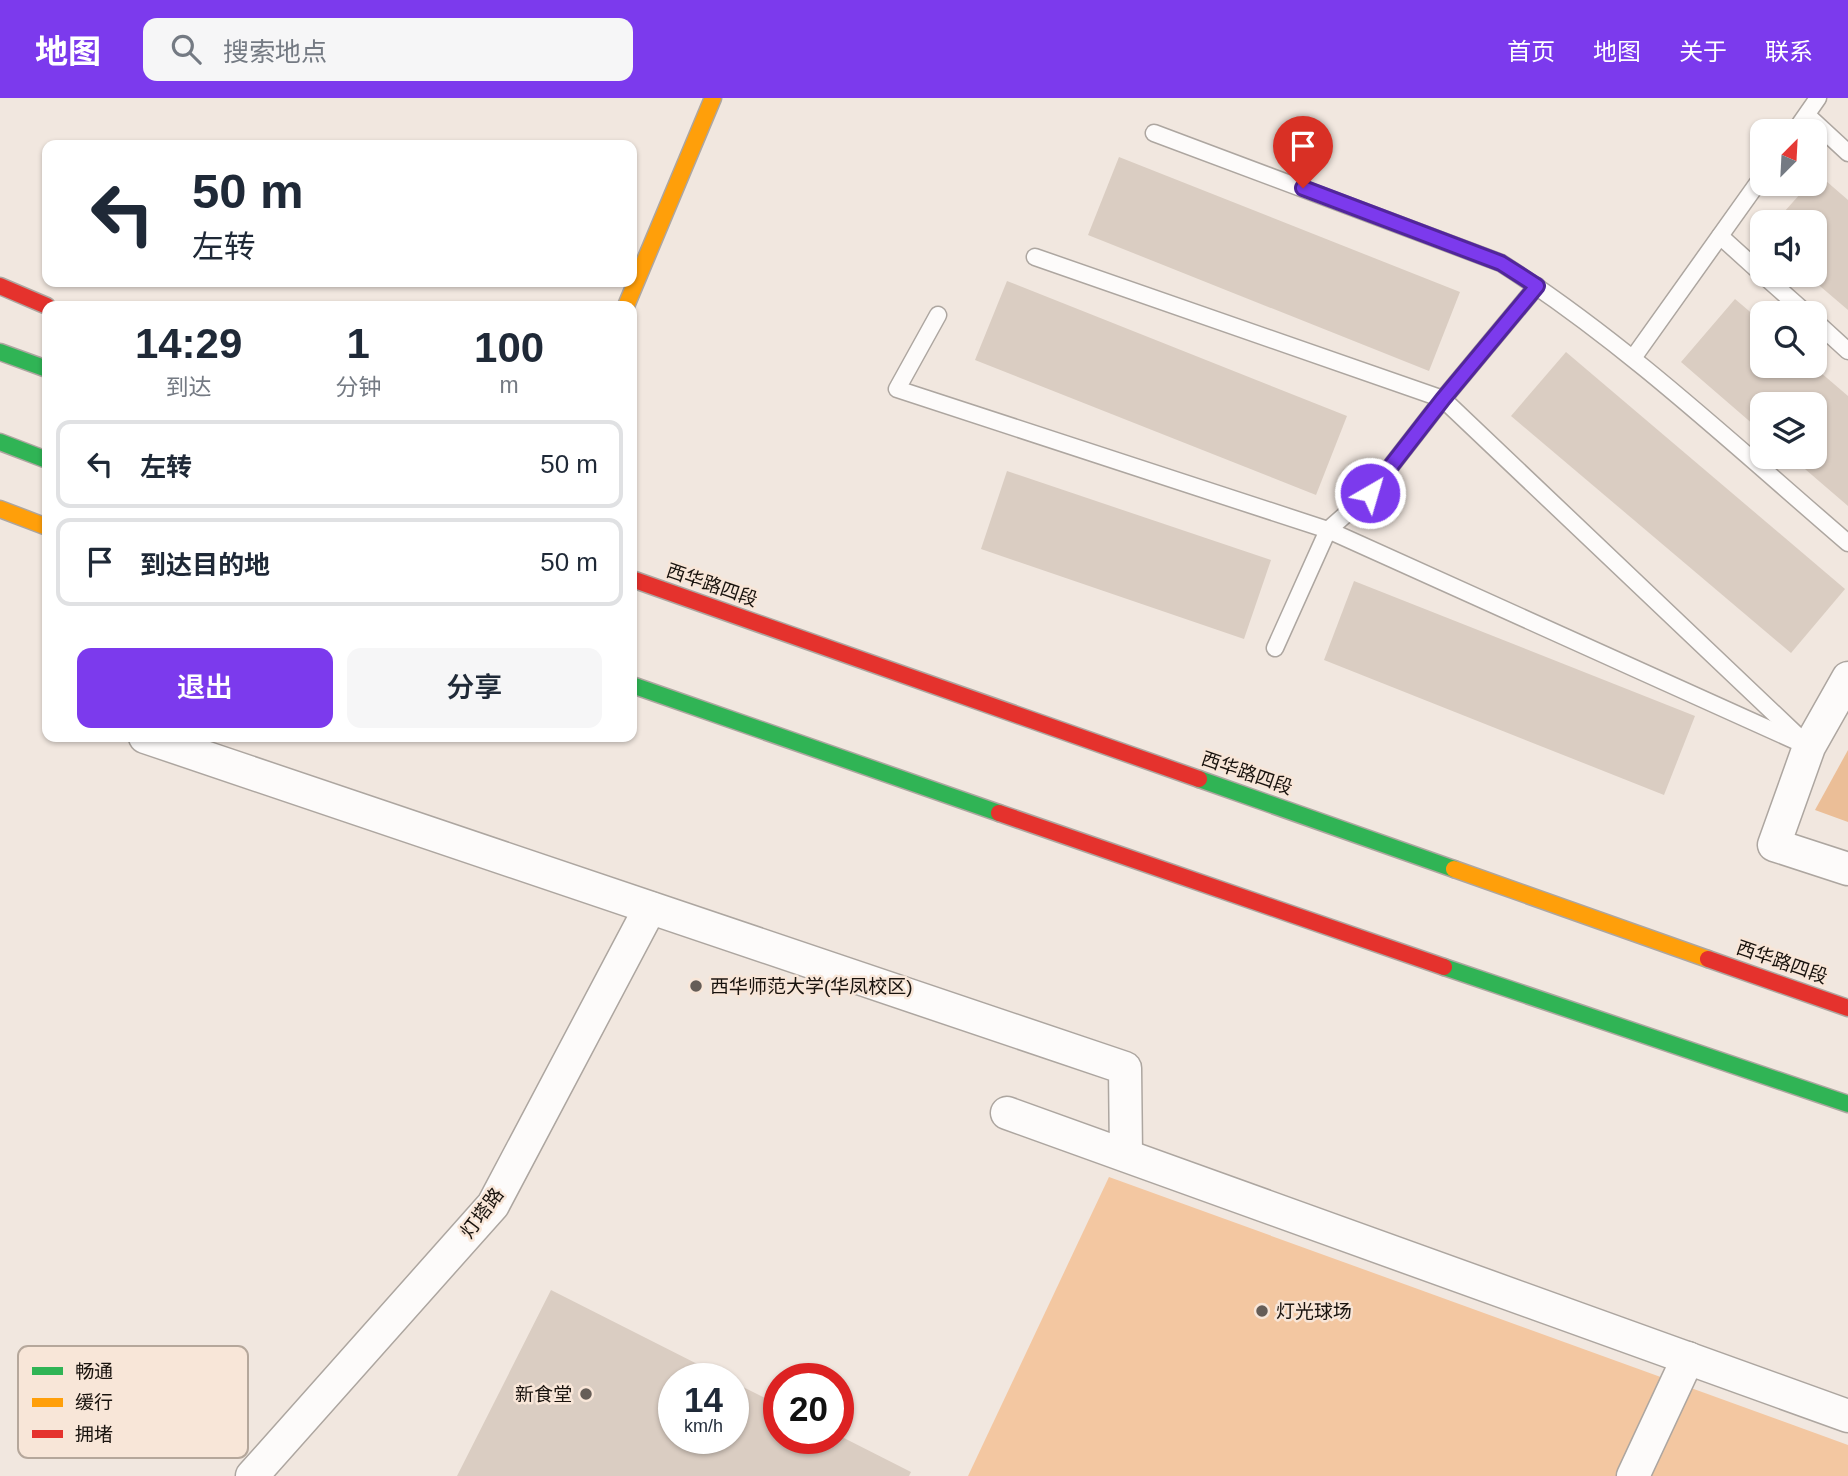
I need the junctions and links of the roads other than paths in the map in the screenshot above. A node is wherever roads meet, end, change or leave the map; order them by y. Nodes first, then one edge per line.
1 (713, 98) edge
2 (1818, 98) edge
3 (1807, 115) junction
4 (1804, 119) edge
5 (1154, 133) dead end
6 (1848, 153) edge
7 (1750, 194) edge
8 (1720, 236) junction
9 (1035, 257) dead end
10 (1750, 263) edge
11 (637, 280) edge
12 (0, 286) edge
13 (1537, 286) junction
14 (1777, 287) edge
15 (1793, 301) edge
16 (42, 304) edge
17 (938, 315) dead end
18 (1827, 332) edge
19 (1848, 351) edge
20 (0, 352) edge
21 (1633, 358) junction
22 (42, 367) edge
23 (1443, 399) junction
24 (0, 442) edge
25 (42, 458) edge
26 (0, 509) edge
27 (42, 525) edge
28 (1328, 530) junction
29 (1848, 543) edge
30 (637, 581) edge
31 (1276, 648) dead end
32 (1848, 678) edge
33 (637, 687) edge
34 (160, 742) edge
35 (1809, 747) junction
36 (1848, 869) edge
37 (650, 908) junction
38 (1848, 1008) edge
39 (1848, 1104) edge
40 (1007, 1113) dead end
41 (1126, 1155) junction
42 (1688, 1358) junction
43 (1848, 1416) edge
44 (253, 1476) edge
45 (1633, 1476) edge

1 - 11 main road
2 - 3 lane
3 - 4 lane
3 - 6 lane
5 - 13 lane
7 - 8 lane
8 - 10 lane
8 - 21 lane
9 - 23 lane
12 - 16 main road
13 - 21 lane
13 - 23 lane
14 - 15 lane
17 - 28 lane
18 - 19 lane
20 - 22 main road
21 - 29 lane
23 - 28 lane
23 - 35 lane
24 - 25 main road
26 - 27 main road
28 - 31 lane
28 - 35 lane
30 - 38 main road, 西华路四段
32 - 35 street
33 - 39 main road
34 - 37 street
35 - 36 street
37 - 41 street
37 - 44 street, 灯塔路
40 - 41 street
41 - 42 street
42 - 43 street
42 - 45 street

